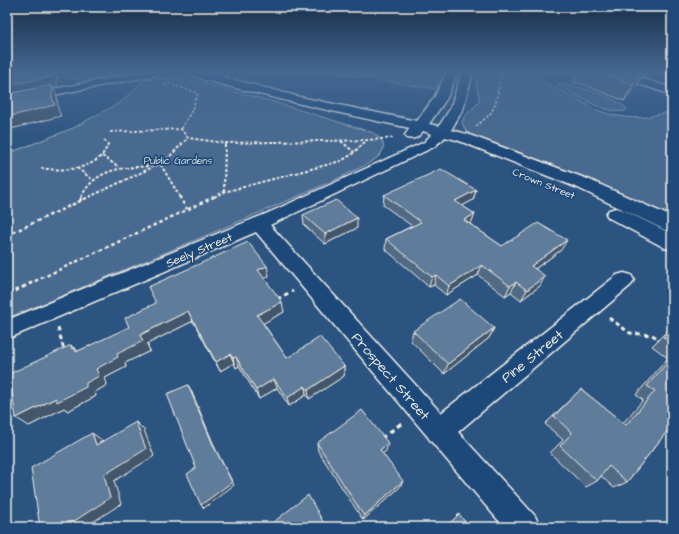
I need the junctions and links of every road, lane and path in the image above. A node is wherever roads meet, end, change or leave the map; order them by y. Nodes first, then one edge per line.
1 (28, 97) edge
2 (197, 97) edge
3 (284, 97) edge
4 (443, 97) edge
5 (461, 97) edge
6 (496, 97) edge
7 (7, 101) edge
8 (181, 129) junction
9 (415, 131) junction
10 (110, 132) dead end
11 (438, 137) junction
12 (462, 137) junction
13 (188, 138) junction
14 (103, 139) dead end
15 (367, 140) junction
16 (341, 141) junction
17 (225, 143) junction
18 (354, 152) junction
19 (102, 156) junction
20 (161, 165) junction
21 (388, 165) junction
22 (120, 167) junction
23 (153, 167) junction
24 (41, 168) dead end
25 (77, 168) junction
26 (93, 180) junction
27 (224, 192) junction
28 (80, 201) junction
29 (187, 209) junction
30 (259, 224) junction
31 (672, 225) edge
32 (7, 236) edge
33 (672, 243) edge
34 (624, 280) dead end
35 (7, 293) edge
36 (53, 310) junction
37 (7, 330) edge
38 (625, 330) dead end
39 (659, 339) dead end
40 (65, 353) edge
41 (420, 408) junction
42 (439, 431) junction
43 (378, 441) edge
44 (524, 527) edge

1 - 7 street
2 - 8 path
3 - 9 main road, Crown Street
4 - 9 main road, Seely Street
5 - 11 main road
6 - 12 path
8 - 10 path
8 - 13 path
9 - 11 main road, Crown Street
9 - 15 path
9 - 21 street, Seely Street
11 - 12 main road, Crown Street
11 - 21 street, Seely Street
11 - 33 main road, Crown Street
12 - 31 main road, Crown Street
13 - 17 path
13 - 20 path
14 - 19 path
15 - 16 path
15 - 18 path
16 - 17 path
16 - 18 path
17 - 27 path
18 - 27 path
19 - 22 path
19 - 25 path
20 - 23 path
20 - 29 path
21 - 30 street, Seely Street
22 - 23 path
22 - 26 path
23 - 28 path
24 - 25 path
25 - 26 path
26 - 28 path
27 - 29 path
28 - 32 path
29 - 35 path
30 - 36 street, Seely Street
30 - 41 street, Prospect Street
34 - 42 street, Pine Street
36 - 37 street, Seely Street
36 - 40 path
38 - 39 path
41 - 42 street, Prospect Street
41 - 43 path
42 - 44 street, Prospect Street

